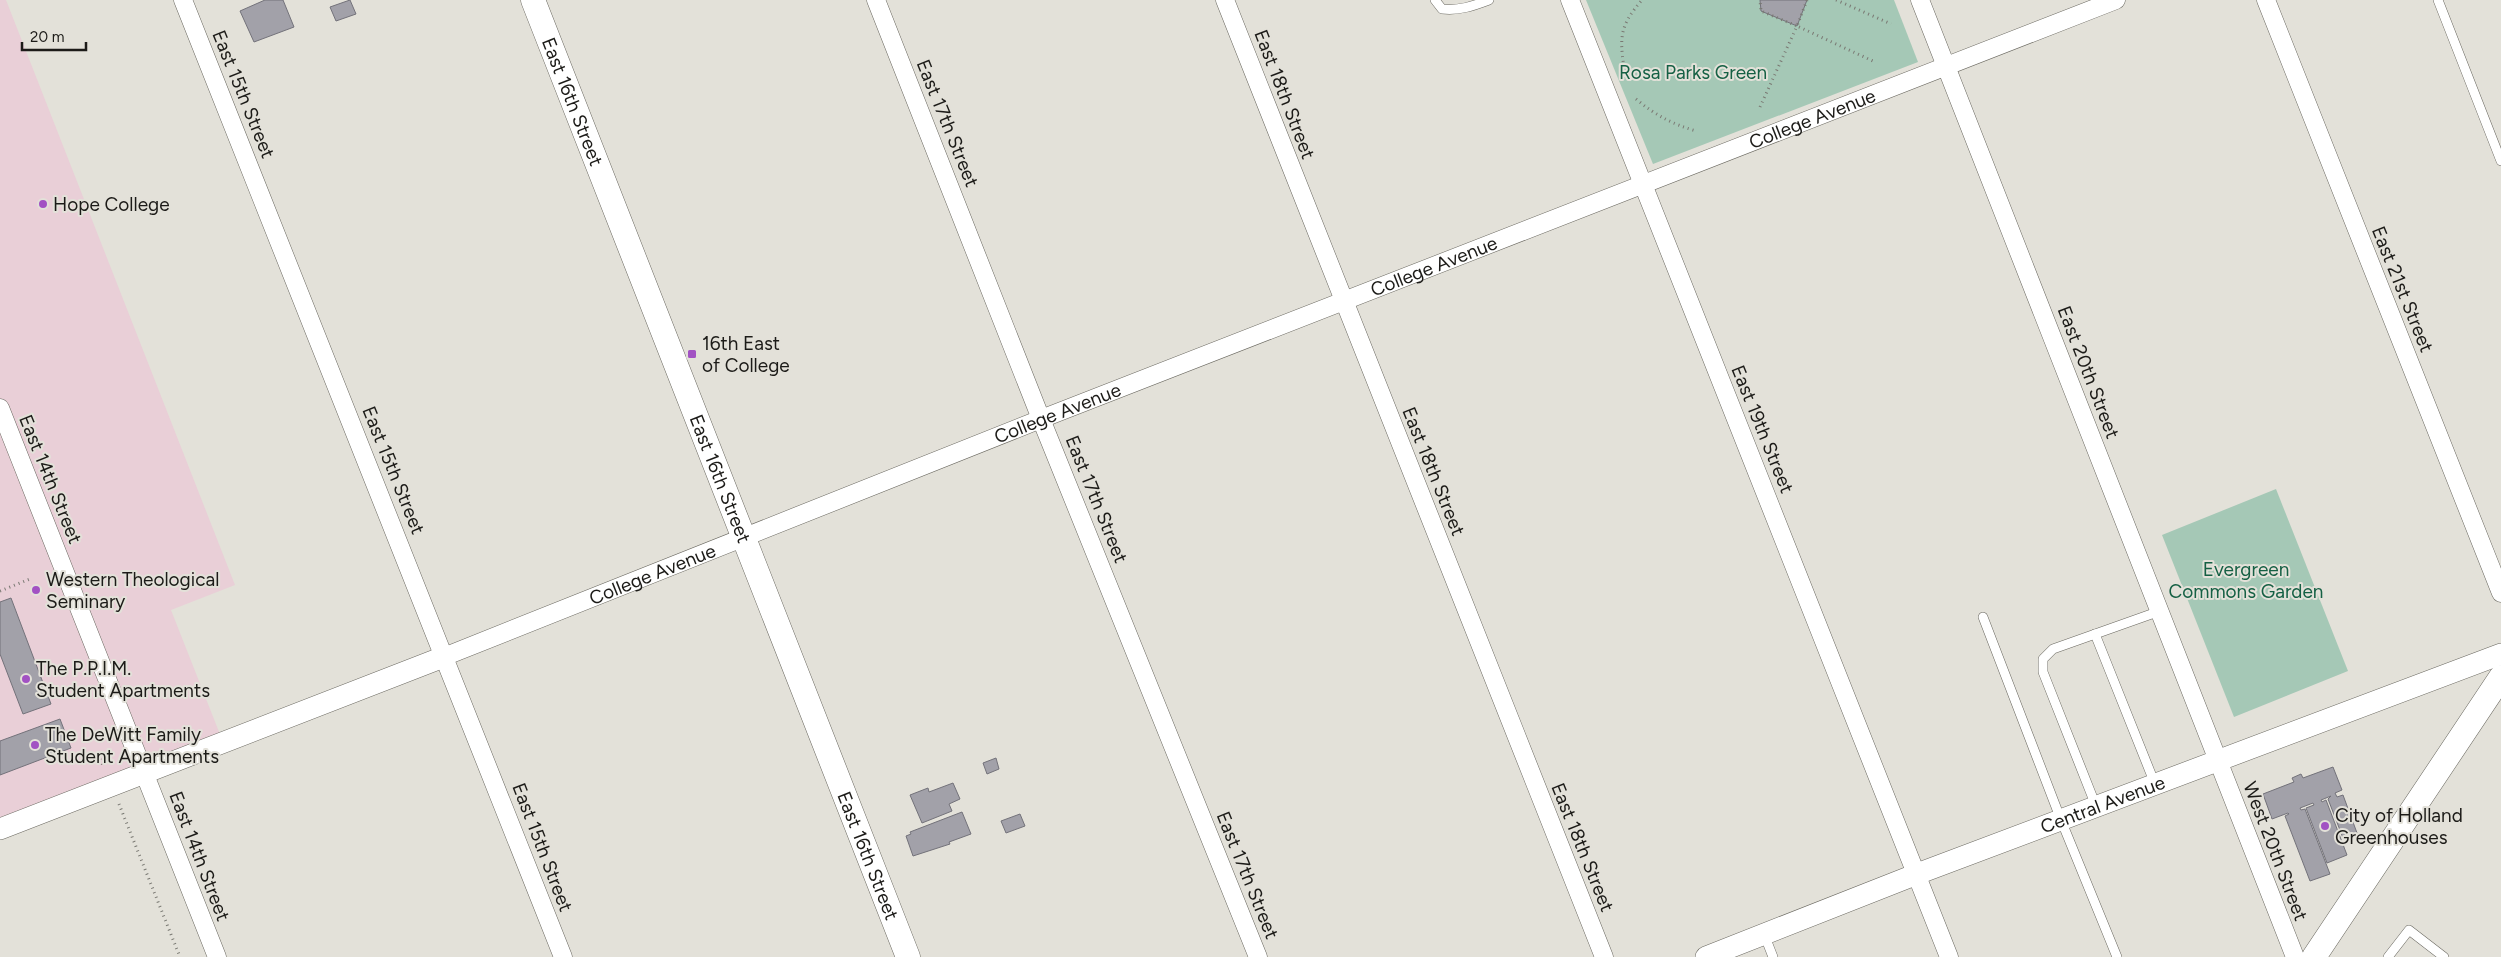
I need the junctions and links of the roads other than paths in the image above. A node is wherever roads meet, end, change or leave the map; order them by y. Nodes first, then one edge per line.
1 (183, 0) edge
2 (532, 0) edge
3 (876, 0) edge
4 (1225, 0) edge
5 (1435, 0) edge
6 (1489, 0) edge
7 (1570, 0) edge
8 (1920, 0) edge
9 (2116, 0) edge
10 (2266, 0) edge
11 (2438, 0) edge
12 (1946, 66) junction
13 (2501, 161) edge
14 (1644, 185) junction
15 (1343, 301) junction
16 (0, 408) edge
17 (1042, 419) junction
18 (743, 538) junction
19 (2501, 593) edge
20 (2160, 611) junction
21 (1983, 617) dead end
22 (2094, 634) junction
23 (2501, 654) edge
24 (446, 656) junction
25 (2501, 677) edge
26 (2218, 760) junction
27 (145, 773) junction
28 (2155, 784) junction
29 (2096, 806) junction
30 (2061, 820) junction
31 (0, 829) edge
32 (1917, 874) junction
33 (1764, 934) junction
34 (217, 957) edge
35 (564, 957) edge
36 (908, 957) edge
37 (1258, 957) edge
38 (1604, 957) edge
39 (1706, 957) edge
40 (1772, 957) edge
41 (1949, 957) edge
42 (2117, 957) edge
43 (2295, 957) edge
44 (2314, 957) edge
45 (2388, 957) edge
46 (2444, 957) edge

1 - 24 street, East 15th Street
2 - 18 main road, East 16th Street
3 - 17 street, East 17th Street
4 - 15 street, East 18th Street
5 - 6 lane
7 - 14 street, East 19th Street
8 - 12 street, East 20th Street
9 - 12 street, College Avenue
10 - 19 street, East 21st Street
11 - 13 lane
12 - 14 street, College Avenue
12 - 20 street, East 20th Street
14 - 15 street, College Avenue
14 - 32 street, East 19th Street
15 - 17 street, College Avenue
15 - 38 street, East 18th Street
16 - 27 street, East 14th Street
17 - 18 street, College Avenue
17 - 37 street, East 17th Street
18 - 24 street, College Avenue
18 - 36 main road, East 16th Street
20 - 22 lane
20 - 26 street, East 20th Street
21 - 30 lane
22 - 28 lane
22 - 29 lane
23 - 26 street, Central Avenue
24 - 27 street, College Avenue
24 - 35 street, East 15th Street
25 - 44 main road
26 - 28 street, Central Avenue
26 - 43 street, West 20th Street
27 - 31 street, College Avenue
27 - 34 street, East 14th Street
28 - 29 street, Central Avenue
29 - 30 street, Central Avenue
30 - 32 street, Central Avenue
30 - 42 lane
32 - 33 street, Central Avenue
32 - 41 street, East 19th Street
33 - 39 street, Central Avenue
33 - 40 lane
45 - 46 lane

